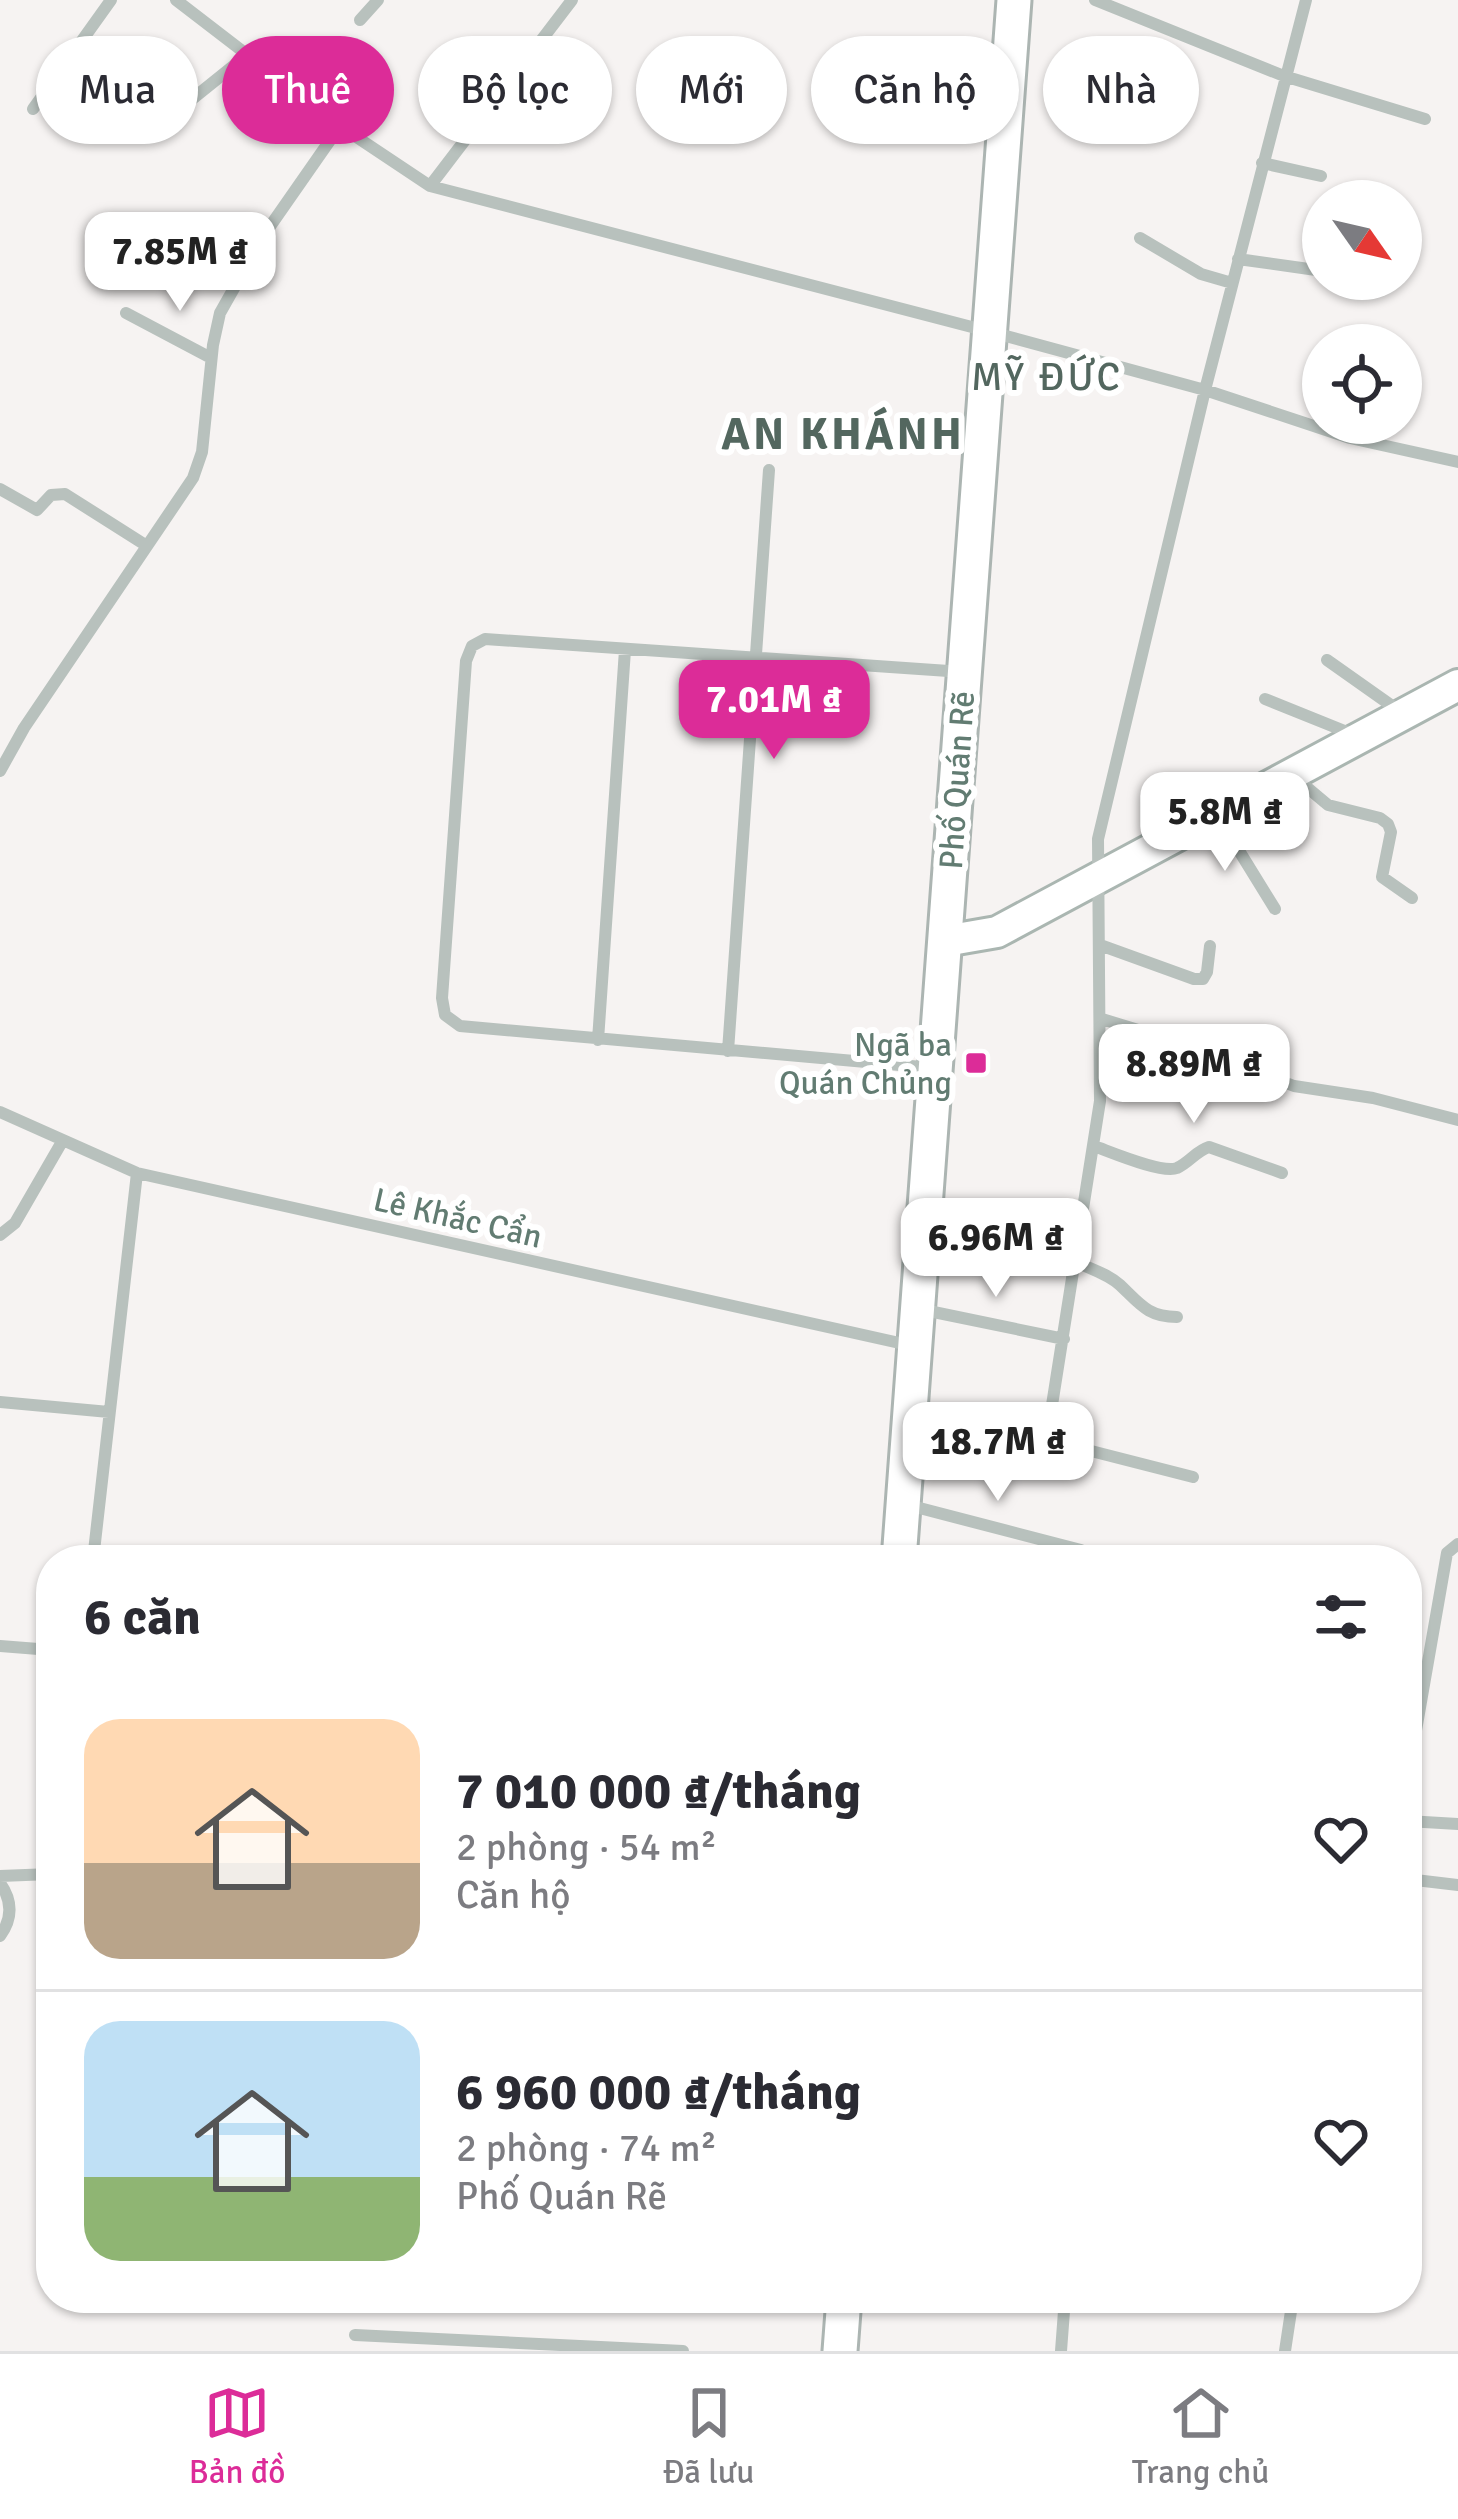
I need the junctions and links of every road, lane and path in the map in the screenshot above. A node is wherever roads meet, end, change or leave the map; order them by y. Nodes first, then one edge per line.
1 (111, 0) edge
2 (176, 0) edge
3 (378, 0) edge
4 (572, 0) edge
5 (1014, 0) edge
6 (1306, 0) edge
7 (1101, 1) edge
8 (359, 20) dead end
9 (222, 36) edge
10 (222, 75) edge
11 (1284, 76) junction
12 (198, 94) edge
13 (33, 109) dead end
14 (1426, 119) dead end
15 (327, 144) edge
16 (367, 144) edge
17 (1262, 163) junction
18 (1321, 176) dead end
19 (430, 186) junction
20 (1140, 238) dead end
21 (1238, 259) junction
22 (1302, 268) edge
23 (1232, 283) junction
24 (126, 313) dead end
25 (991, 332) junction
26 (211, 358) junction
27 (1205, 390) junction
28 (1458, 462) edge
29 (769, 470) dead end
30 (0, 489) edge
31 (148, 546) junction
32 (625, 650) junction
33 (757, 659) junction
34 (1327, 660) dead end
35 (964, 673) junction
36 (1458, 686) edge
37 (1265, 699) dead end
38 (1403, 714) junction
39 (1359, 737) junction
40 (0, 771) edge
41 (1291, 774) junction
42 (1217, 814) junction
43 (1098, 879) junction
44 (1412, 898) dead end
45 (1275, 909) dead end
46 (944, 941) junction
47 (1100, 946) junction
48 (1210, 946) dead end
49 (1102, 1019) junction
50 (598, 1040) junction
51 (728, 1052) junction
52 (935, 1069) junction
53 (0, 1112) edge
54 (1458, 1120) edge
55 (63, 1140) junction
56 (1094, 1147) junction
57 (137, 1173) junction
58 (1282, 1173) dead end
59 (0, 1235) edge
60 (1076, 1262) junction
61 (917, 1309) junction
62 (1177, 1317) dead end
63 (1064, 1339) junction
64 (914, 1347) junction
65 (0, 1402) edge
66 (109, 1412) junction
67 (1193, 1478) dead end
68 (903, 1504) junction
69 (1458, 1544) edge
70 (95, 1545) edge
71 (900, 1545) edge
72 (1062, 1545) edge
73 (0, 1646) edge
74 (36, 1649) edge
75 (1422, 1696) edge
76 (1422, 1822) edge
77 (1458, 1824) edge
78 (36, 1876) edge
79 (0, 1880) edge
80 (1422, 1881) edge
81 (1458, 1885) edge
82 (0, 1936) edge
83 (843, 2313) edge
84 (1064, 2313) edge
85 (1291, 2313) edge
86 (355, 2335) dead end
87 (683, 2351) edge
88 (840, 2351) edge
89 (1061, 2351) edge
90 (1285, 2351) edge

1 - 13 street
2 - 9 street
3 - 8 street
4 - 19 street
5 - 25 main road, Phố Quán Rẽ
6 - 11 street
7 - 11 street
10 - 12 street
11 - 14 street
11 - 17 street
15 - 26 street
16 - 19 street
17 - 18 street
17 - 21 street
19 - 25 street
20 - 23 street
21 - 22 street
21 - 23 street
23 - 27 street
24 - 26 street
25 - 27 street
25 - 35 main road, Phố Quán Rẽ
26 - 31 street
27 - 28 street
27 - 43 street
29 - 33 street
30 - 31 street
31 - 40 street
32 - 33 street
32 - 50 street
32 - 50 street
33 - 35 street
33 - 51 street
34 - 38 street
35 - 46 main road, Phố Quán Rẽ
36 - 38 main road
37 - 39 street
38 - 39 main road
39 - 41 main road
41 - 42 main road
41 - 44 street
42 - 43 main road
42 - 45 street
43 - 46 main road
43 - 47 street
46 - 52 main road, Phố Quán Rẽ
47 - 48 street
47 - 49 street
49 - 54 street
49 - 56 street
50 - 51 street
51 - 52 street
52 - 61 main road, Phố Quán Rẽ
53 - 55 street, Lê Khắc Cẩn
55 - 57 street, Lê Khắc Cẩn
55 - 59 street
56 - 58 street
56 - 60 street
57 - 64 street, Lê Khắc Cẩn
57 - 66 street
60 - 62 street
60 - 63 street
61 - 63 street
61 - 64 main road, Phố Quán Rẽ
63 - 67 street
64 - 68 main road, Phố Quán Rẽ
65 - 66 street
66 - 70 street
68 - 71 main road, Phố Quán Rẽ
68 - 72 street
69 - 75 street
73 - 74 street
76 - 77 street
78 - 79 street
79 - 82 street
80 - 81 street
83 - 88 main road
84 - 89 street
85 - 90 street
86 - 87 street

